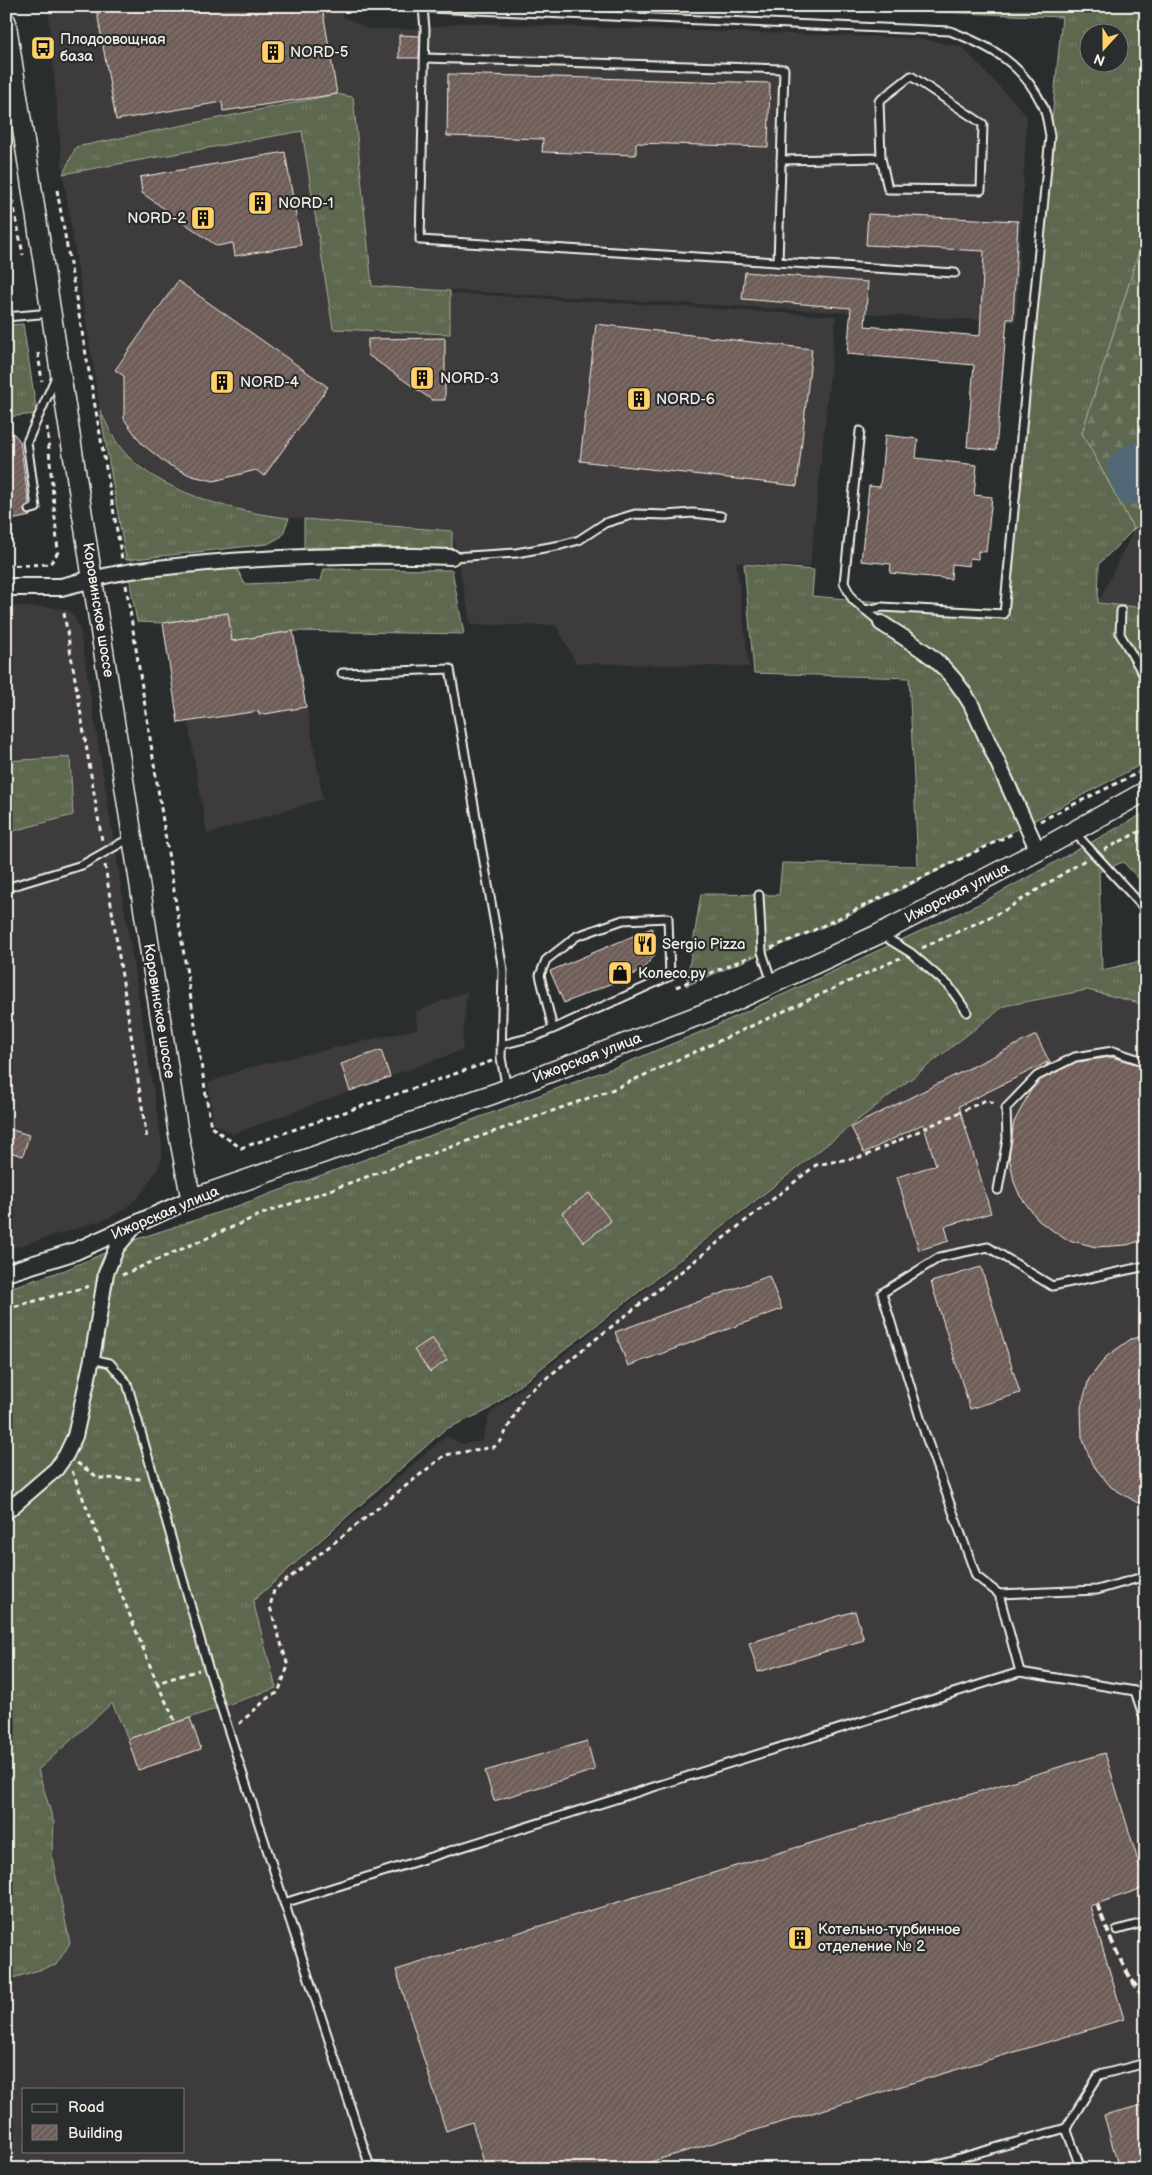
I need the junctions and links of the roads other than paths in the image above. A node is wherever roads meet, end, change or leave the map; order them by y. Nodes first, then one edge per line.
1 (384, 6) edge
2 (423, 8) junction
3 (6, 22) edge
4 (425, 58) junction
5 (881, 158) junction
6 (781, 160) junction
7 (778, 262) junction
8 (955, 273) dead end
9 (52, 313) junction
10 (6, 317) edge
11 (60, 367) junction
12 (860, 431) dead end
13 (29, 510) dead end
14 (721, 516) dead end
15 (452, 557) joint
16 (93, 579) junction
17 (6, 588) edge
18 (865, 610) junction
19 (1121, 611) dead end
20 (881, 623) joint
21 (342, 673) dead end
22 (1146, 679) edge
23 (1146, 791) edge
24 (1074, 831) junction
25 (133, 836) junction
26 (1038, 851) junction
27 (6, 888) edge
28 (759, 895) dead end
29 (1146, 910) edge
30 (879, 934) junction
31 (772, 983) junction
32 (967, 1012) dead end
33 (553, 1029) junction
34 (501, 1045) junction
35 (1146, 1062) edge
36 (507, 1089) junction
37 (998, 1190) dead end
38 (191, 1199) junction
39 (135, 1226) junction
40 (1146, 1266) edge
41 (6, 1273) edge
42 (92, 1359) junction
43 (6, 1512) edge
44 (1146, 1576) edge
45 (999, 1594) junction
46 (1020, 1672) junction
47 (1146, 1724) edge
48 (284, 1903) junction
49 (1146, 1922) edge
50 (1117, 1930) dead end
51 (1146, 2063) edge
52 (1066, 2128) junction
53 (366, 2168) edge
54 (391, 2169) edge
55 (920, 2169) edge
56 (1081, 2169) edge

1 - 2 lane
2 - 4 lane
2 - 18 lane
3 - 9 main road, Коровинское шоссе
4 - 6 lane
4 - 7 lane
5 - 5 lane
5 - 6 lane
6 - 7 lane
7 - 8 lane
9 - 10 lane
9 - 11 main road, Коровинское шоссе
11 - 13 lane
11 - 16 main road, Коровинское шоссе
12 - 18 lane
14 - 15 lane
15 - 16 street
16 - 17 street
16 - 25 main road, Коровинское шоссе
18 - 20 lane
19 - 22 lane
20 - 26 street
21 - 34 lane
23 - 24 main road, Ижорская улица
24 - 26 main road, Ижорская улица
24 - 29 lane
25 - 27 lane
25 - 38 main road, Коровинское шоссе
26 - 30 main road, Ижорская улица
28 - 31 lane
30 - 31 main road, Ижорская улица
30 - 32 lane
31 - 36 main road, Ижорская улица
33 - 33 lane
33 - 34 lane
34 - 36 lane
35 - 37 lane
36 - 38 main road, Ижорская улица
38 - 39 street, Ижорская улица
39 - 41 street, Ижорская улица
39 - 42 street
40 - 45 lane
42 - 43 street
42 - 48 lane
44 - 45 lane
45 - 46 lane
46 - 47 lane
46 - 48 lane
48 - 53 lane
49 - 50 lane
51 - 52 lane
52 - 55 lane
52 - 56 lane
53 - 54 lane

